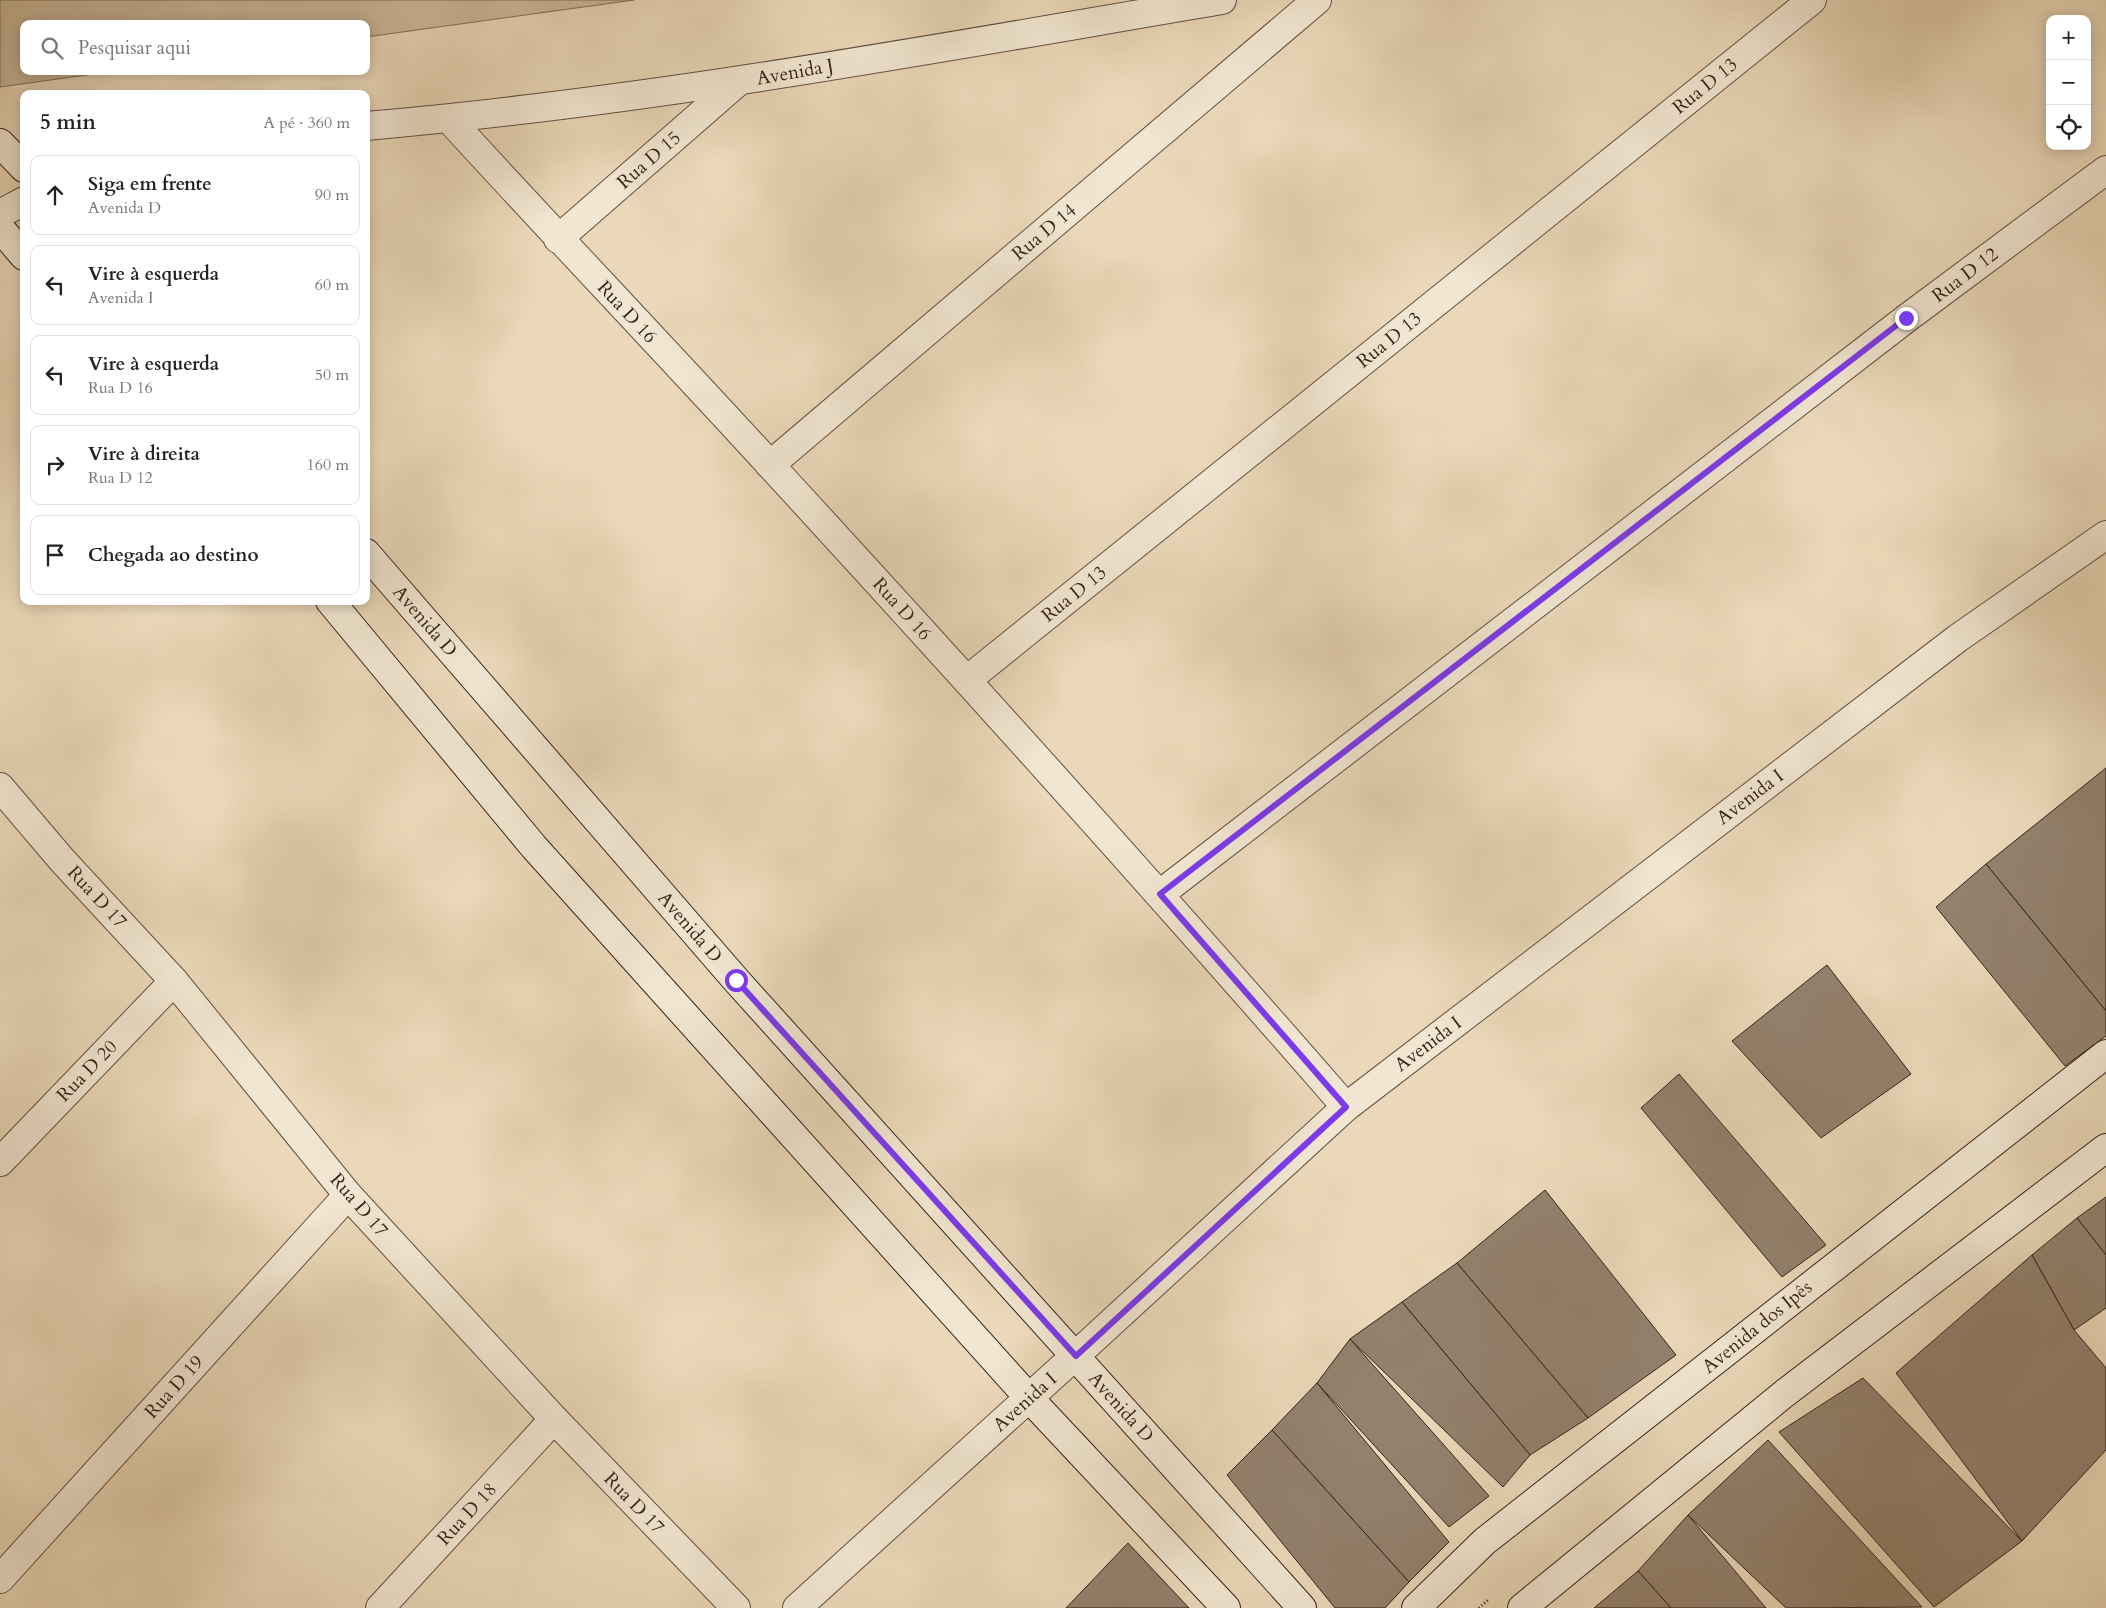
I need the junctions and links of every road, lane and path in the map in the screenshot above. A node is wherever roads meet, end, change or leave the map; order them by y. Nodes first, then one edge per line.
1 (1222, 0) edge
2 (1317, 0) edge
3 (1812, 0) edge
4 (739, 81) junction
5 (448, 119) junction
6 (370, 126) edge
7 (0, 143) edge
8 (20, 164) edge
9 (2106, 170) edge
10 (20, 203) edge
11 (0, 214) edge
12 (0, 228) edge
13 (558, 239) junction
14 (20, 251) edge
15 (770, 465) junction
16 (2106, 535) edge
17 (370, 558) edge
18 (333, 605) edge
19 (967, 680) junction
20 (0, 788) edge
21 (1160, 894) junction
22 (174, 981) junction
23 (2106, 1054) edge
24 (1346, 1107) junction
25 (2106, 1148) edge
26 (0, 1162) edge
27 (348, 1195) junction
28 (1076, 1356) junction
29 (1029, 1398) junction
30 (554, 1419) junction
31 (0, 1579) edge
32 (380, 1608) edge
33 (736, 1608) edge
34 (796, 1608) edge
35 (1226, 1608) edge
36 (1302, 1608) edge
37 (1416, 1608) edge
38 (1522, 1608) edge

1 - 4 street, Avenida J
2 - 15 street, Rua D 14
3 - 19 street, Rua D 13
4 - 5 street, Avenida J
4 - 13 street, Rua D 15
5 - 6 street, Avenida J
5 - 13 street, Rua D 16
7 - 8 street
9 - 21 street, Rua D 12
10 - 11 street
12 - 14 street
13 - 15 street, Rua D 16
15 - 19 street, Rua D 16
16 - 24 street, Avenida I
17 - 28 street, Avenida D
18 - 29 street
19 - 21 street, Rua D 16
20 - 22 street, Rua D 17
21 - 24 street, Rua D 16
22 - 26 street, Rua D 20
22 - 27 street, Rua D 17
23 - 37 street, Avenida dos Ipês
24 - 28 street, Avenida I
25 - 38 street
27 - 30 street, Rua D 17
27 - 31 street, Rua D 19
28 - 29 street, Avenida I
28 - 36 street, Avenida D
29 - 34 street, Avenida I
29 - 35 street
30 - 32 street, Rua D 18
30 - 33 street, Rua D 17

